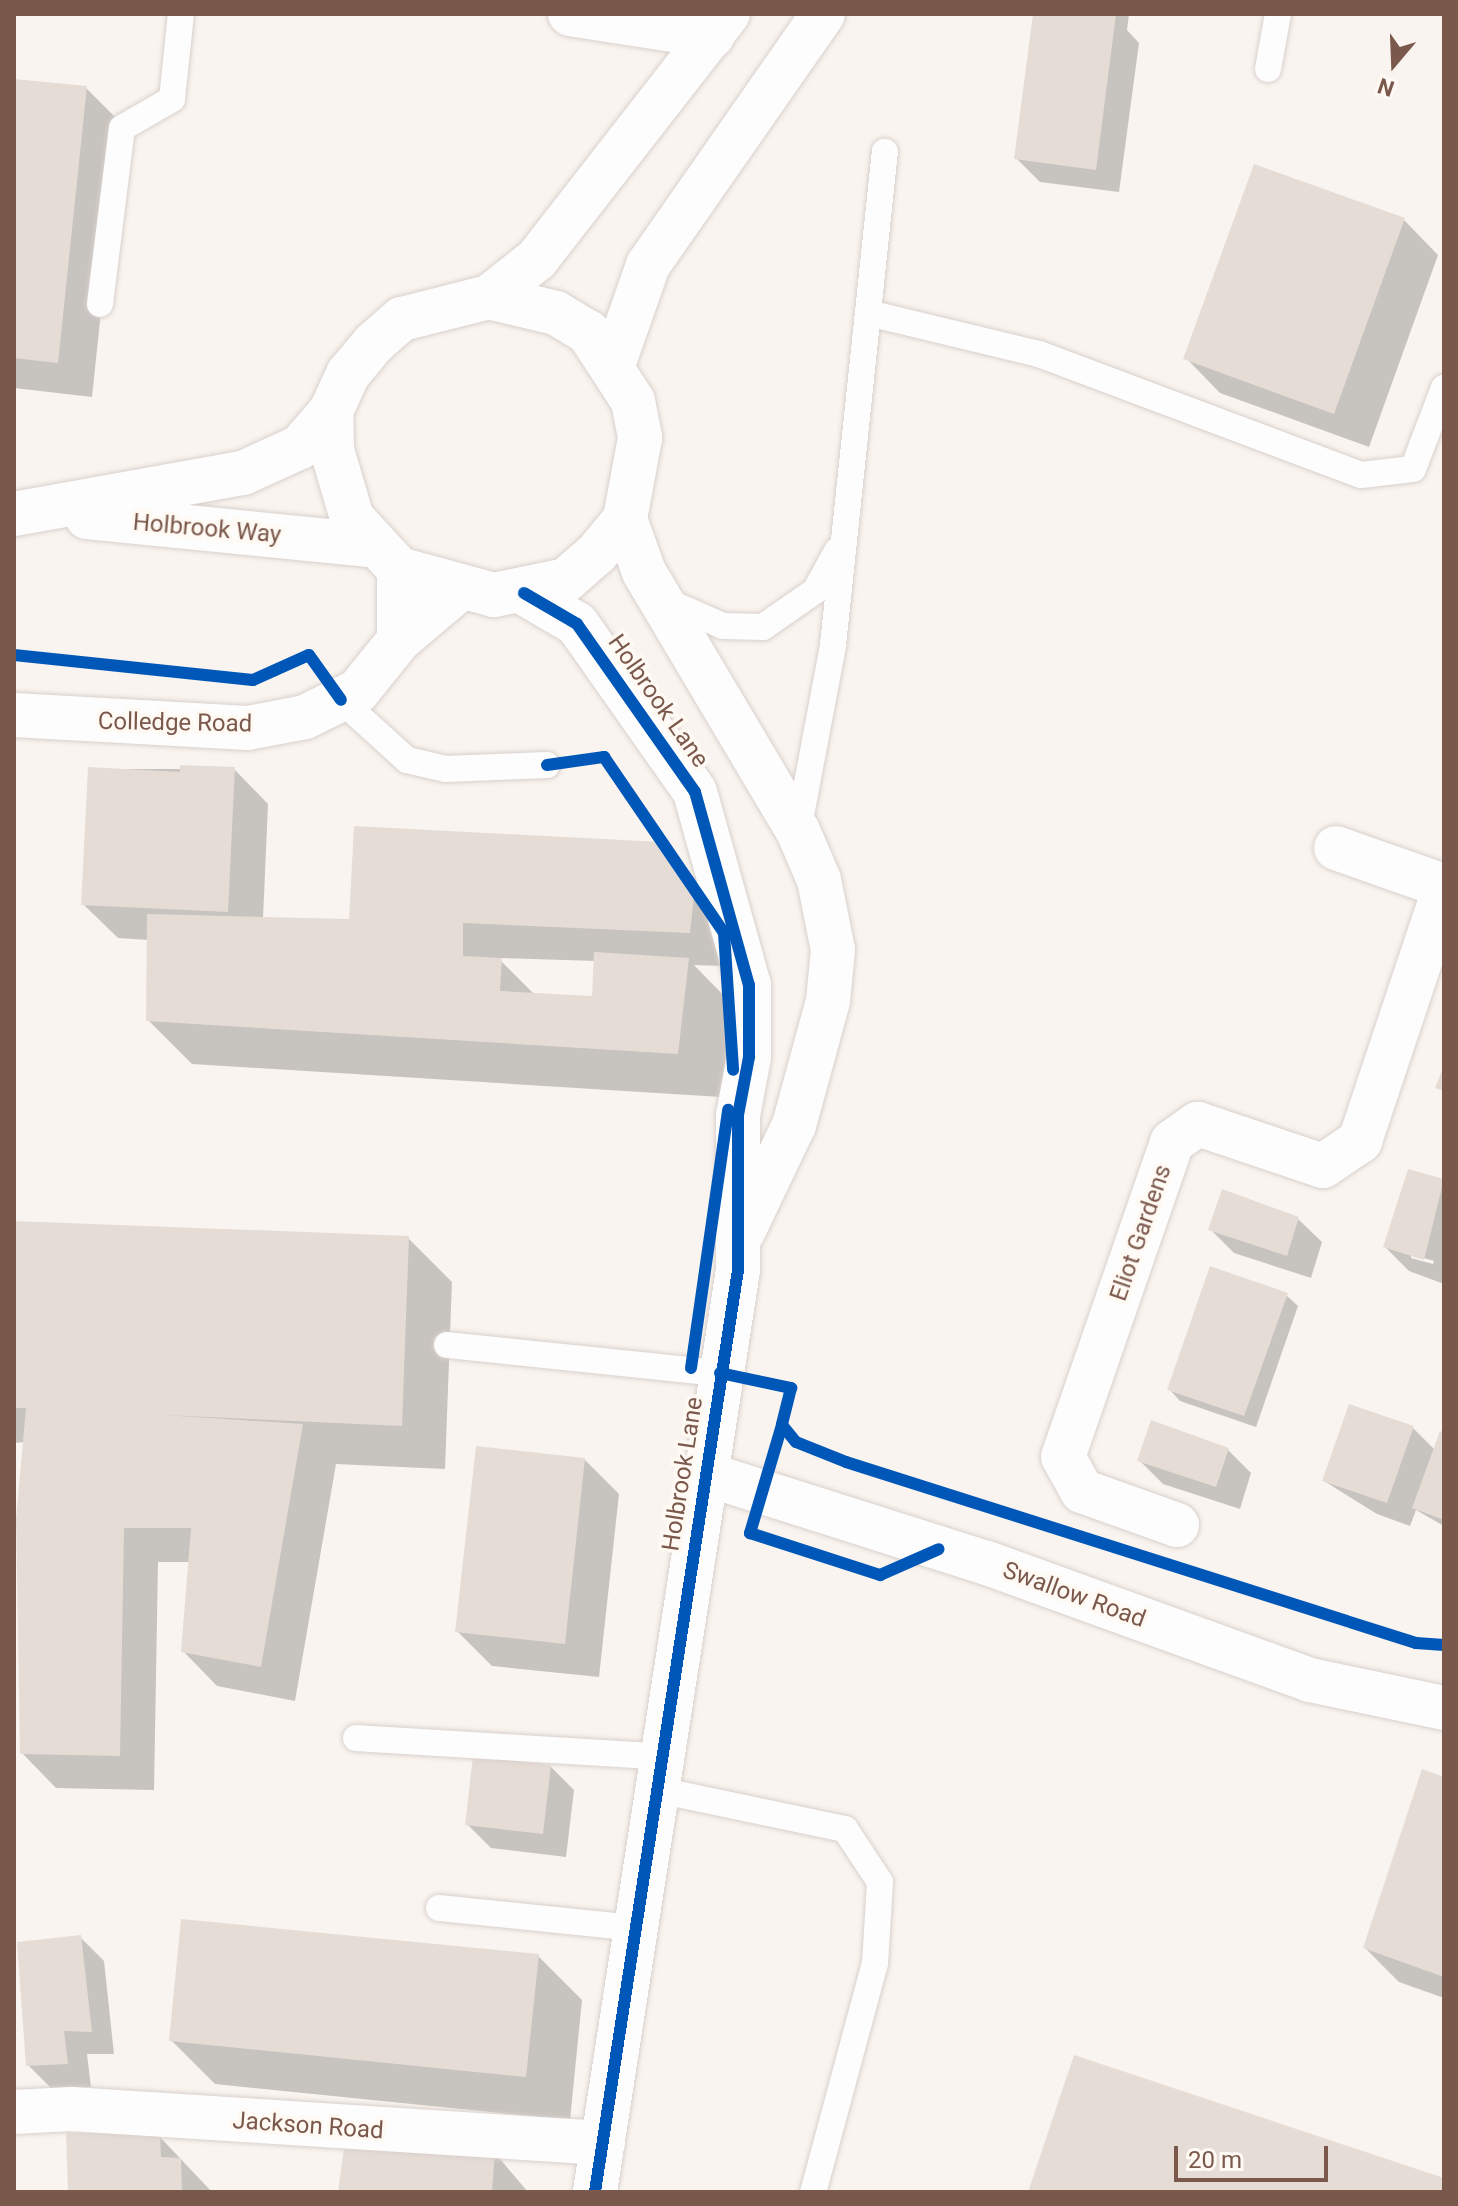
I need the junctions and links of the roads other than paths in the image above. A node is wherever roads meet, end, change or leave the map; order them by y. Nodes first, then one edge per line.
1 (181, 14) edge
2 (570, 14) edge
3 (823, 14) edge
4 (1278, 14) edge
5 (720, 25) edge
6 (1268, 69) dead end
7 (885, 152) dead end
8 (489, 297) junction
9 (100, 304) dead end
10 (868, 313) junction
11 (613, 365) junction
12 (1444, 388) edge
13 (331, 411) junction
14 (26, 513) edge
15 (625, 519) junction
16 (844, 532) junction
17 (387, 558) junction
18 (457, 591) junction
19 (524, 593) junction
20 (657, 593) junction
21 (399, 640) junction
22 (341, 700) junction
23 (14, 715) edge
24 (547, 765) dead end
25 (798, 831) junction
26 (1336, 848) dead end
27 (1444, 888) edge
28 (739, 1241) junction
29 (447, 1345) dead end
30 (720, 1373) junction
31 (706, 1474) junction
32 (1177, 1525) dead end
33 (1444, 1708) edge
34 (356, 1738) dead end
35 (661, 1773) junction
36 (439, 1908) dead end
37 (636, 1928) junction
38 (14, 2112) edge
39 (603, 2143) junction
40 (595, 2192) edge
41 (813, 2192) edge

1 - 9 lane
2 - 5 street
3 - 11 street
4 - 6 lane
5 - 8 street
7 - 10 lane
8 - 11 street
8 - 13 street, Holbrook Way
10 - 12 lane
10 - 16 lane
11 - 15 street
13 - 14 street, Holbrook Way
13 - 17 street
14 - 17 street, Holbrook Way
15 - 19 street
15 - 20 street, Holbrook Lane
16 - 20 lane
16 - 25 lane
17 - 18 street, Holbrook Way
17 - 21 street
18 - 19 street, Holbrook Way
18 - 21 street, Colledge Road
19 - 28 street, Holbrook Lane
20 - 25 street, Holbrook Lane
21 - 22 street, Colledge Road
22 - 23 street, Colledge Road
22 - 24 lane
25 - 28 street, Holbrook Lane
26 - 27 street, Eliot Gardens
27 - 32 street, Eliot Gardens
28 - 30 street, Holbrook Lane
29 - 30 lane
30 - 31 street, Holbrook Lane
31 - 33 street, Swallow Road
31 - 35 street, Holbrook Lane
34 - 35 lane
35 - 37 street, Holbrook Lane
35 - 41 lane
36 - 37 lane
37 - 39 street, Holbrook Lane
38 - 39 street, Jackson Road
39 - 40 street, Holbrook Lane

